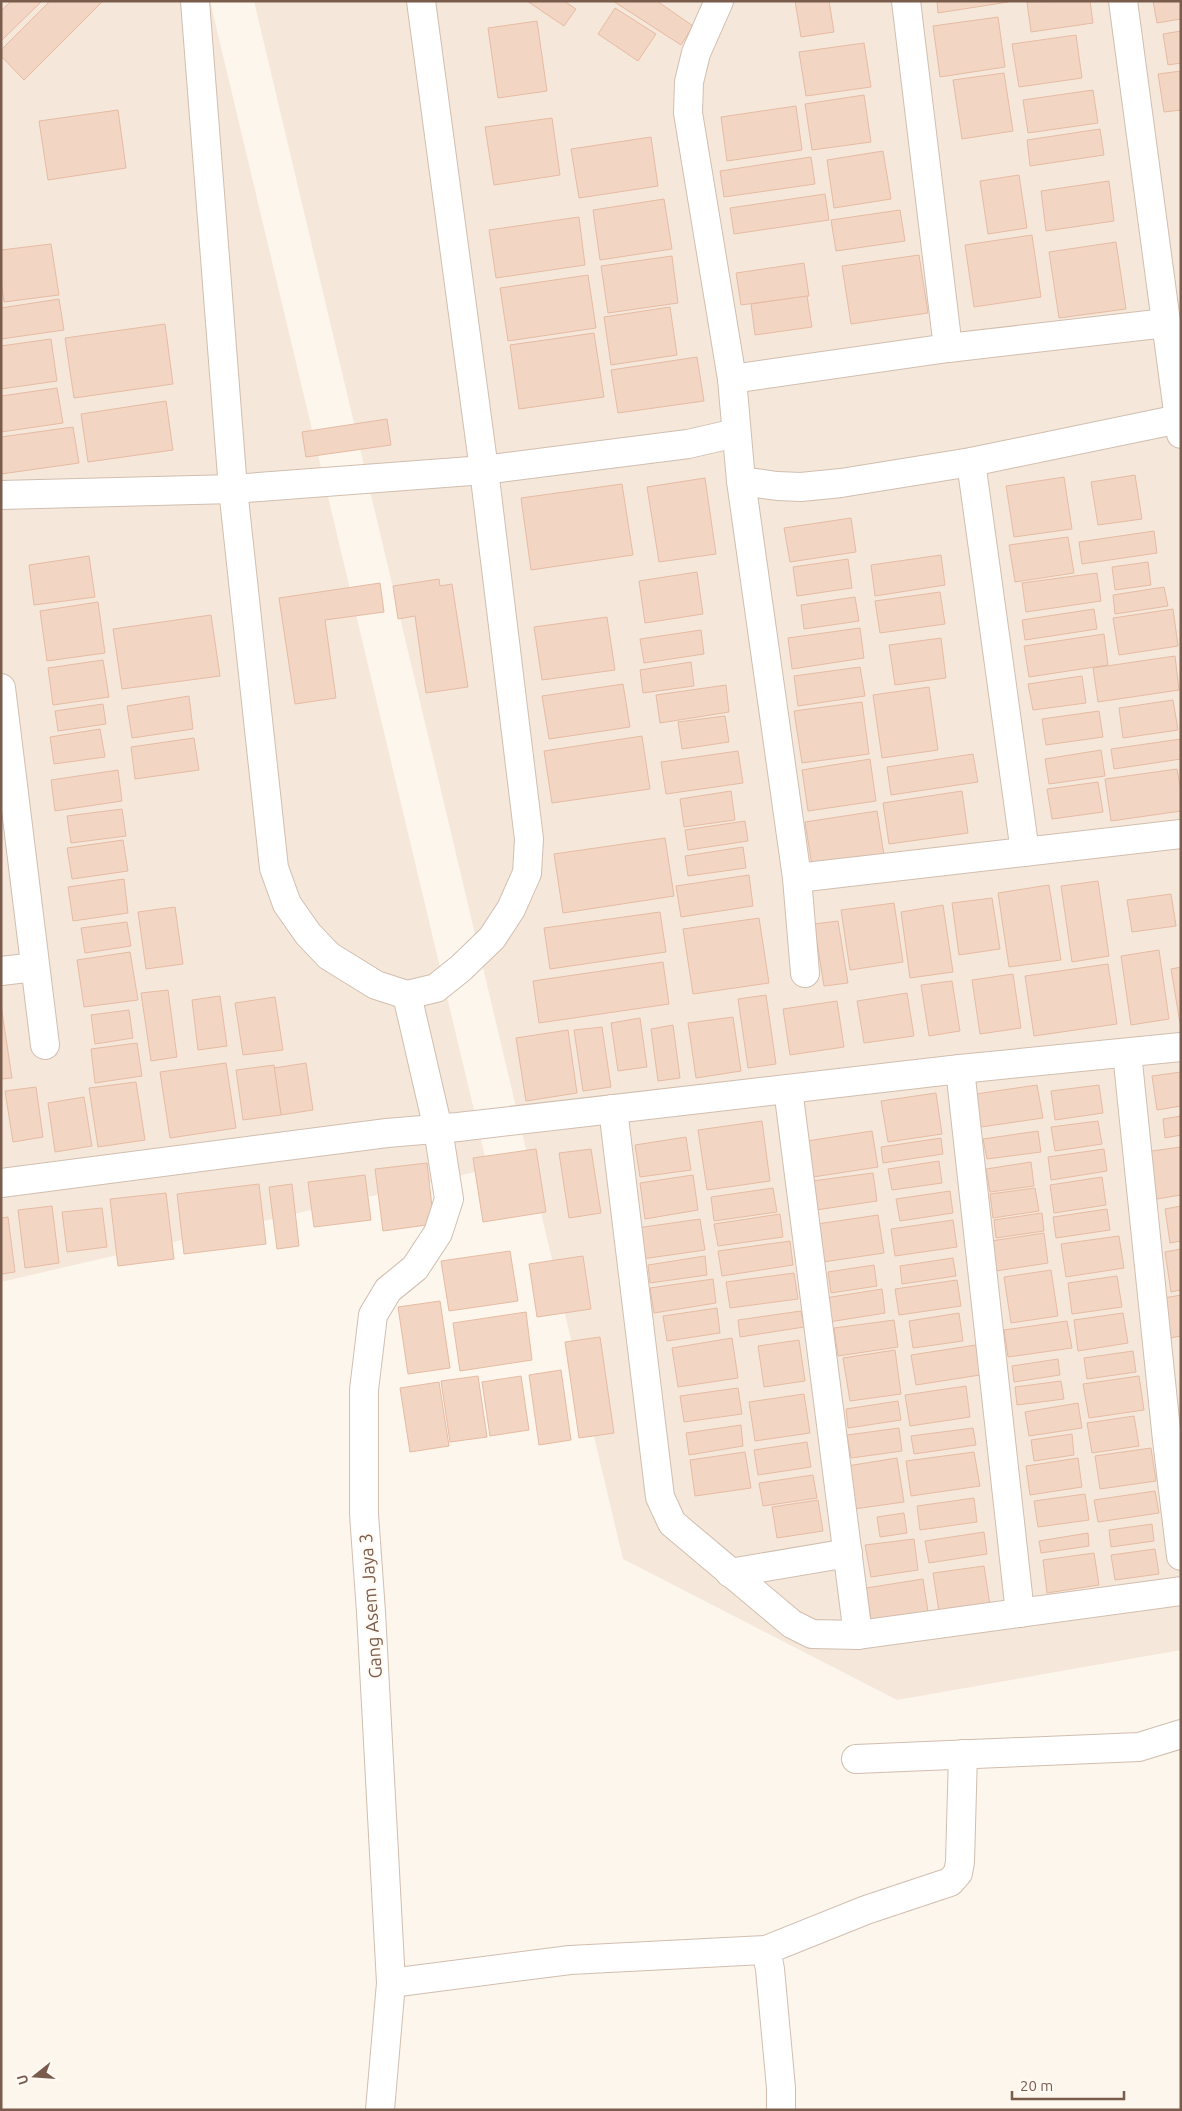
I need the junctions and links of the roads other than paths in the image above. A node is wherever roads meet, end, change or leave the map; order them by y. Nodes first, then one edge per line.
1 (195, 1) edge
2 (421, 1) edge
3 (719, 1) edge
4 (906, 1) edge
5 (1123, 1) edge
6 (1166, 322) junction
7 (948, 348) junction
8 (732, 379) junction
9 (1179, 413) edge
10 (736, 433) junction
11 (971, 462) junction
12 (484, 470) junction
13 (741, 480) junction
14 (233, 489) junction
15 (1, 495) edge
16 (1, 688) edge
17 (1181, 834) edge
18 (1025, 852) junction
19 (797, 878) junction
20 (36, 967) junction
21 (1, 971) edge
22 (805, 973) dead end
23 (407, 996) junction
24 (45, 1045) dead end
25 (1181, 1047) edge
26 (1127, 1052) junction
27 (960, 1069) junction
28 (788, 1088) junction
29 (613, 1109) junction
30 (438, 1129) junction
31 (1, 1183) edge
32 (1174, 1438) edge
33 (848, 1553) junction
34 (1181, 1556) edge
35 (730, 1573) junction
36 (1181, 1591) edge
37 (1020, 1613) junction
38 (858, 1635) junction
39 (1181, 1734) edge
40 (963, 1754) junction
41 (856, 1759) dead end
42 (766, 1950) junction
43 (391, 1983) junction
44 (380, 2110) edge
45 (781, 2110) edge

1 - 14 street
2 - 12 street
3 - 8 street
4 - 7 street
5 - 6 street
6 - 7 street
6 - 9 street
7 - 8 street
8 - 10 street
9 - 11 street
10 - 12 street
10 - 13 street
11 - 13 street
11 - 18 street
12 - 14 street
12 - 23 street
13 - 19 street
14 - 15 street
14 - 23 street
16 - 20 street
17 - 18 street
18 - 19 street
19 - 22 street
20 - 21 street
20 - 24 street
23 - 30 street, Gang Asem Jaya 3
25 - 26 street
26 - 27 street
26 - 32 street
27 - 28 street
27 - 37 street
28 - 29 street
28 - 33 street
29 - 30 street
29 - 35 street
30 - 31 street
30 - 43 street, Gang Asem Jaya 3
32 - 34 street
33 - 35 street
33 - 38 street
35 - 38 street
36 - 37 street
37 - 38 street
39 - 40 street
40 - 41 street
40 - 42 street
42 - 43 street
42 - 45 street
43 - 44 street, Gang Asem Jaya 3

